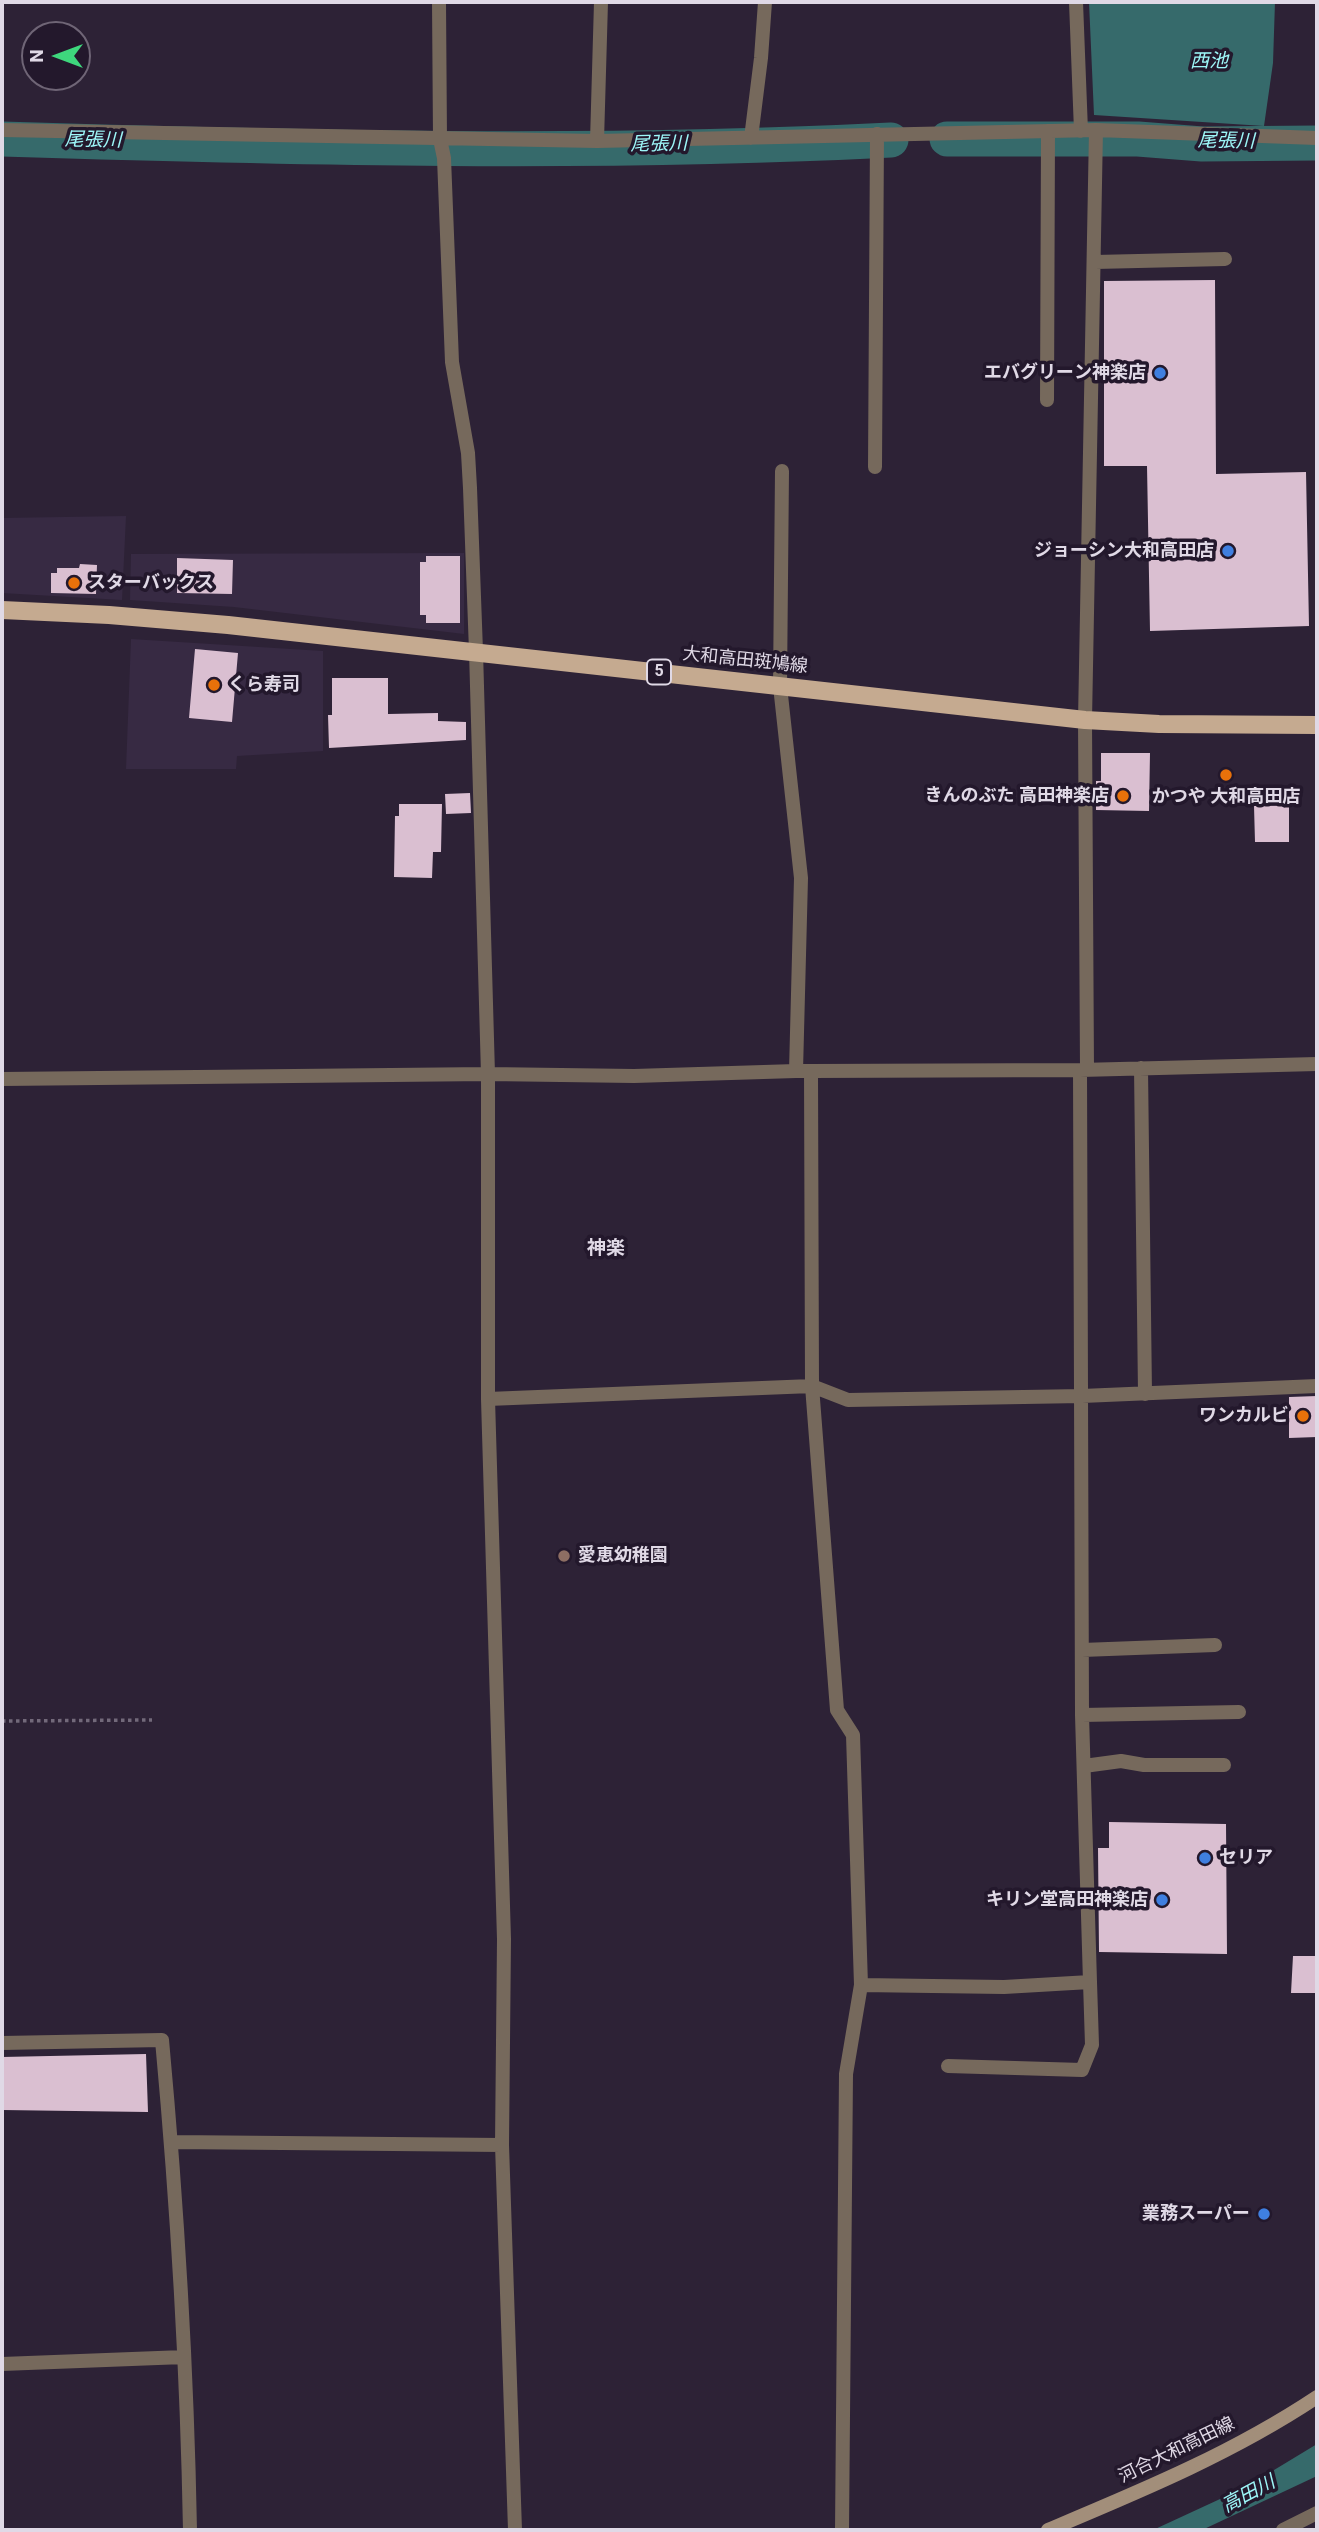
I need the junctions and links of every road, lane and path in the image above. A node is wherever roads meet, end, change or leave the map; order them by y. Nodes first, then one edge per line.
1 (439, 2) edge
2 (601, 2) edge
3 (765, 2) edge
4 (1076, 2) edge
5 (2, 130) edge
6 (1092, 135) junction
7 (751, 138) junction
8 (1048, 138) junction
9 (1317, 138) edge
10 (440, 139) junction
11 (877, 140) junction
12 (597, 141) junction
13 (1225, 259) dead end
14 (1095, 262) junction
15 (1047, 400) dead end
16 (875, 467) dead end
17 (782, 471) dead end
18 (2, 610) edge
19 (476, 651) junction
20 (780, 686) junction
21 (1086, 720) junction
22 (1317, 725) edge
23 (1317, 1064) edge
24 (1141, 1068) junction
25 (1084, 1070) junction
26 (811, 1071) junction
27 (796, 1072) junction
28 (488, 1074) junction
29 (2, 1079) edge
30 (812, 1386) junction
31 (1317, 1386) edge
32 (1144, 1394) junction
33 (1082, 1396) junction
34 (488, 1399) junction
35 (1215, 1645) dead end
36 (1082, 1650) junction
37 (1239, 1712) dead end
38 (1082, 1715) junction
39 (152, 1720) dead end
40 (2, 1721) edge
41 (1224, 1765) dead end
42 (1083, 1766) junction
43 (1090, 1982) junction
44 (862, 1985) junction
45 (2, 2043) edge
46 (948, 2066) dead end
47 (172, 2142) junction
48 (502, 2145) junction
49 (184, 2357) junction
50 (2, 2364) edge
51 (1317, 2397) edge
52 (1317, 2513) edge
53 (190, 2530) edge
54 (515, 2530) edge
55 (842, 2530) edge
56 (1048, 2530) edge
57 (1283, 2530) edge

1 - 10 street
2 - 12 street
3 - 7 street
4 - 6 street
5 - 10 street
6 - 8 street
6 - 9 street
6 - 14 street
7 - 11 street
7 - 12 street
8 - 11 street
8 - 15 street
10 - 12 street
10 - 19 street
11 - 16 street
13 - 14 street
14 - 21 street
17 - 20 street
18 - 19 main road, 大和高田斑鳩線 / 5
19 - 20 main road, 大和高田斑鳩線 / 5
19 - 28 street
20 - 21 main road, 大和高田斑鳩線 / 5
20 - 27 street
21 - 22 main road, 大和高田斑鳩線 / 5
21 - 25 street
23 - 24 street
24 - 25 street
24 - 32 street
25 - 26 street
25 - 33 street
26 - 27 street
26 - 30 street
27 - 28 street
28 - 29 street
28 - 34 street
30 - 33 street
30 - 34 street
30 - 44 street
31 - 32 street
32 - 33 street
33 - 36 street
34 - 48 street
35 - 36 street
36 - 38 street
37 - 38 street
38 - 42 street
39 - 40 path
41 - 42 street
42 - 43 street
43 - 44 street
43 - 46 street
44 - 55 street
45 - 47 street
47 - 48 street
47 - 49 street
48 - 54 street
49 - 50 street
49 - 53 street
51 - 56 main road, 河合大和高田線
52 - 57 street

